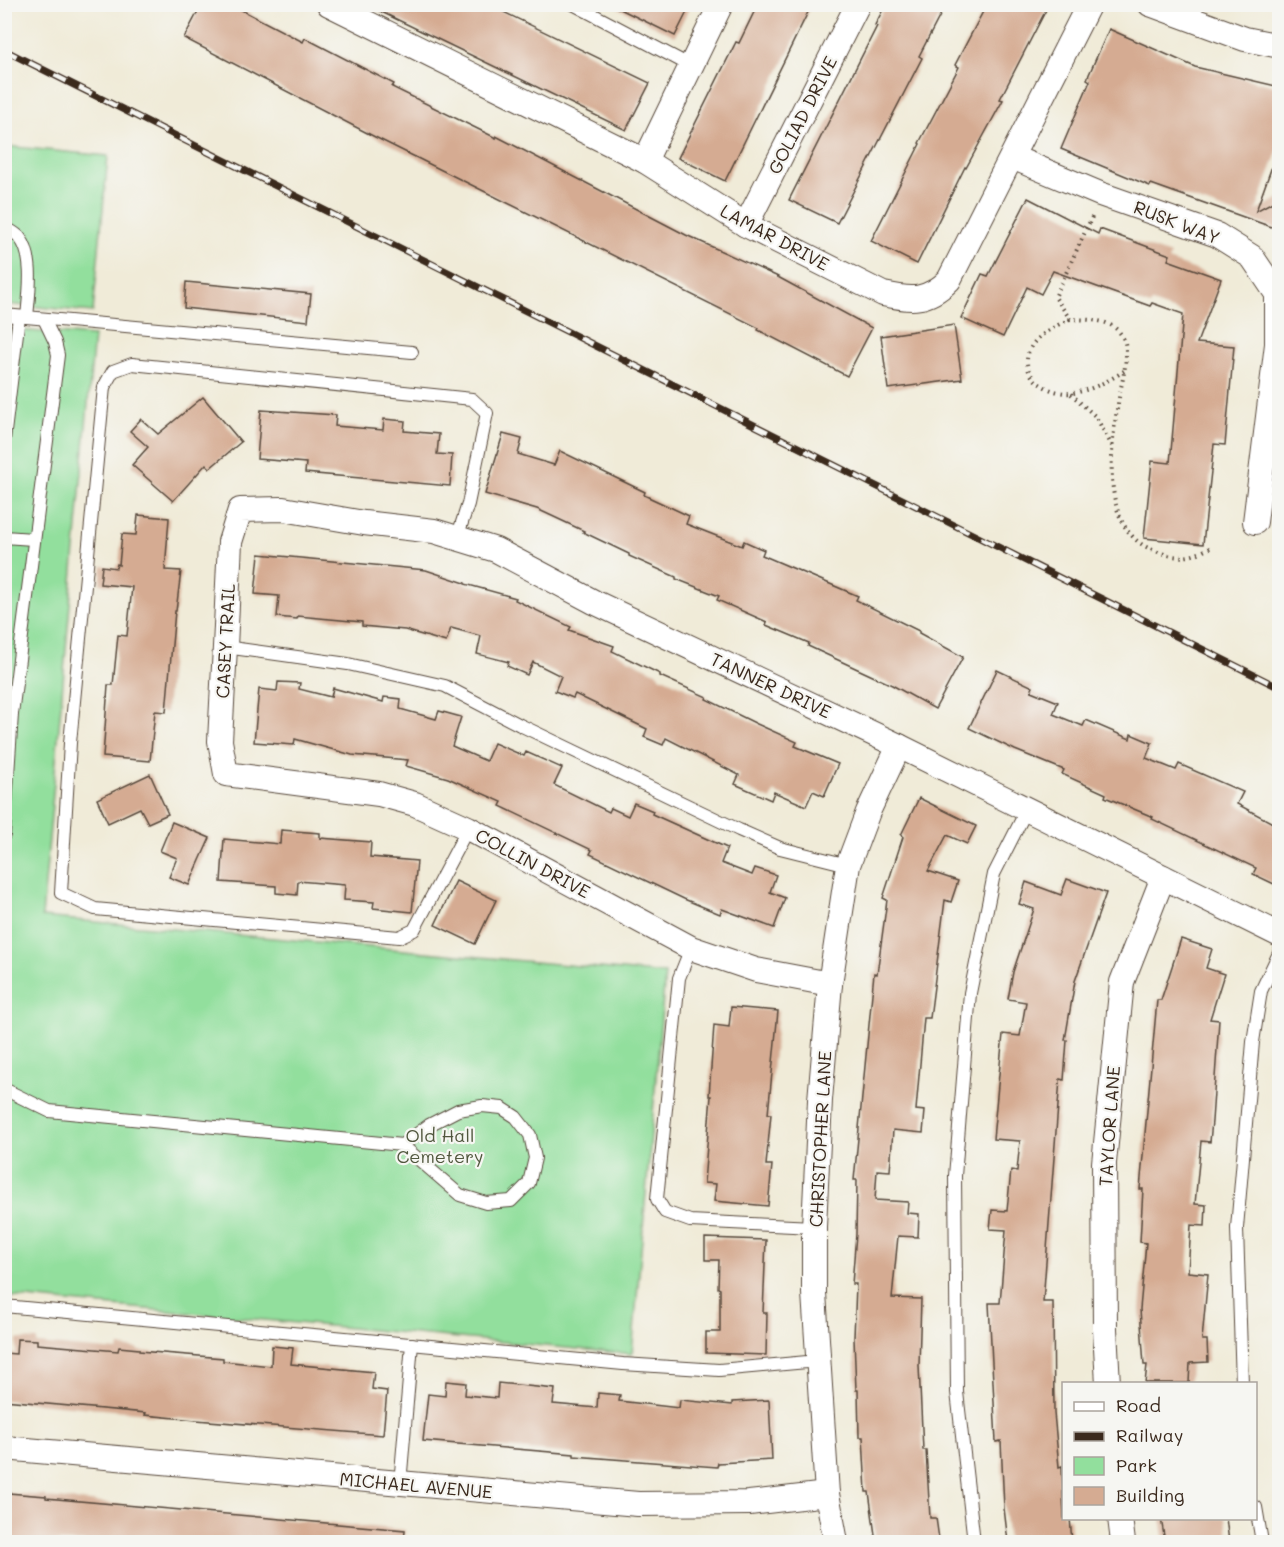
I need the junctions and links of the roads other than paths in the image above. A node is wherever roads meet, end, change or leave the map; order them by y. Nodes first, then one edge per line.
1 (329, 4) edge
2 (573, 4) edge
3 (721, 4) edge
4 (858, 4) edge
5 (1089, 4) edge
6 (1150, 4) edge
7 (1280, 46) edge
8 (691, 66) junction
9 (1012, 157) junction
10 (645, 161) junction
11 (746, 225) junction
12 (4, 226) edge
13 (4, 315) edge
14 (23, 317) junction
15 (44, 319) junction
16 (412, 352) dead end
17 (1273, 428) edge
18 (4, 440) edge
19 (240, 510) joint
20 (1255, 522) dead end
21 (4, 537) edge
22 (33, 538) junction
23 (457, 538) junction
24 (225, 647) junction
25 (899, 746) junction
26 (226, 774) joint
27 (1027, 809) junction
28 (468, 828) junction
29 (4, 835) edge
30 (848, 865) junction
31 (1163, 877) junction
32 (1280, 935) edge
33 (691, 948) junction
34 (1280, 951) edge
35 (830, 984) junction
36 (4, 1089) edge
37 (402, 1145) junction
38 (814, 1227) junction
39 (4, 1306) edge
40 (411, 1344) junction
41 (818, 1361) junction
42 (1108, 1382) edge
43 (1242, 1382) edge
44 (4, 1448) edge
45 (400, 1484) junction
46 (827, 1494) junction
47 (1257, 1513) edge
48 (1120, 1520) edge
49 (836, 1542) edge
50 (974, 1542) edge
51 (1124, 1542) edge
52 (1262, 1542) edge

1 - 10 street, LAMAR DRIVE
2 - 8 lane
3 - 8 street
4 - 11 street, GOLIAD DRIVE
5 - 9 street, LAMAR DRIVE
6 - 7 street
8 - 10 street
9 - 11 street, LAMAR DRIVE
9 - 17 street, RUSK WAY
10 - 11 street, LAMAR DRIVE
12 - 14 lane
13 - 14 lane
14 - 15 lane
14 - 18 lane
15 - 16 lane
15 - 22 lane
17 - 20 street, RUSK WAY
19 - 23 street, TANNER DRIVE
19 - 24 street, CASEY TRAIL
21 - 22 lane
22 - 29 lane
23 - 25 street, TANNER DRIVE
23 - 28 lane
24 - 26 street, CASEY TRAIL
24 - 30 lane
25 - 27 street, TANNER DRIVE
25 - 30 street, CHRISTOPHER LANE
26 - 28 street, COLLIN DRIVE
27 - 31 street, TANNER DRIVE
27 - 50 lane
28 - 33 street, COLLIN DRIVE
30 - 35 street, CHRISTOPHER LANE
31 - 32 street, TANNER DRIVE
31 - 42 street, TAYLOR LANE
33 - 35 street, COLLIN DRIVE
33 - 38 lane
34 - 43 lane
35 - 38 street, CHRISTOPHER LANE
36 - 37 lane
37 - 37 lane
38 - 41 street, CHRISTOPHER LANE
39 - 40 lane
40 - 41 lane
40 - 45 lane
41 - 46 street, CHRISTOPHER LANE
44 - 45 street, MICHAEL AVENUE
45 - 46 street, MICHAEL AVENUE
46 - 49 street, CHRISTOPHER LANE
47 - 52 lane
48 - 51 street

